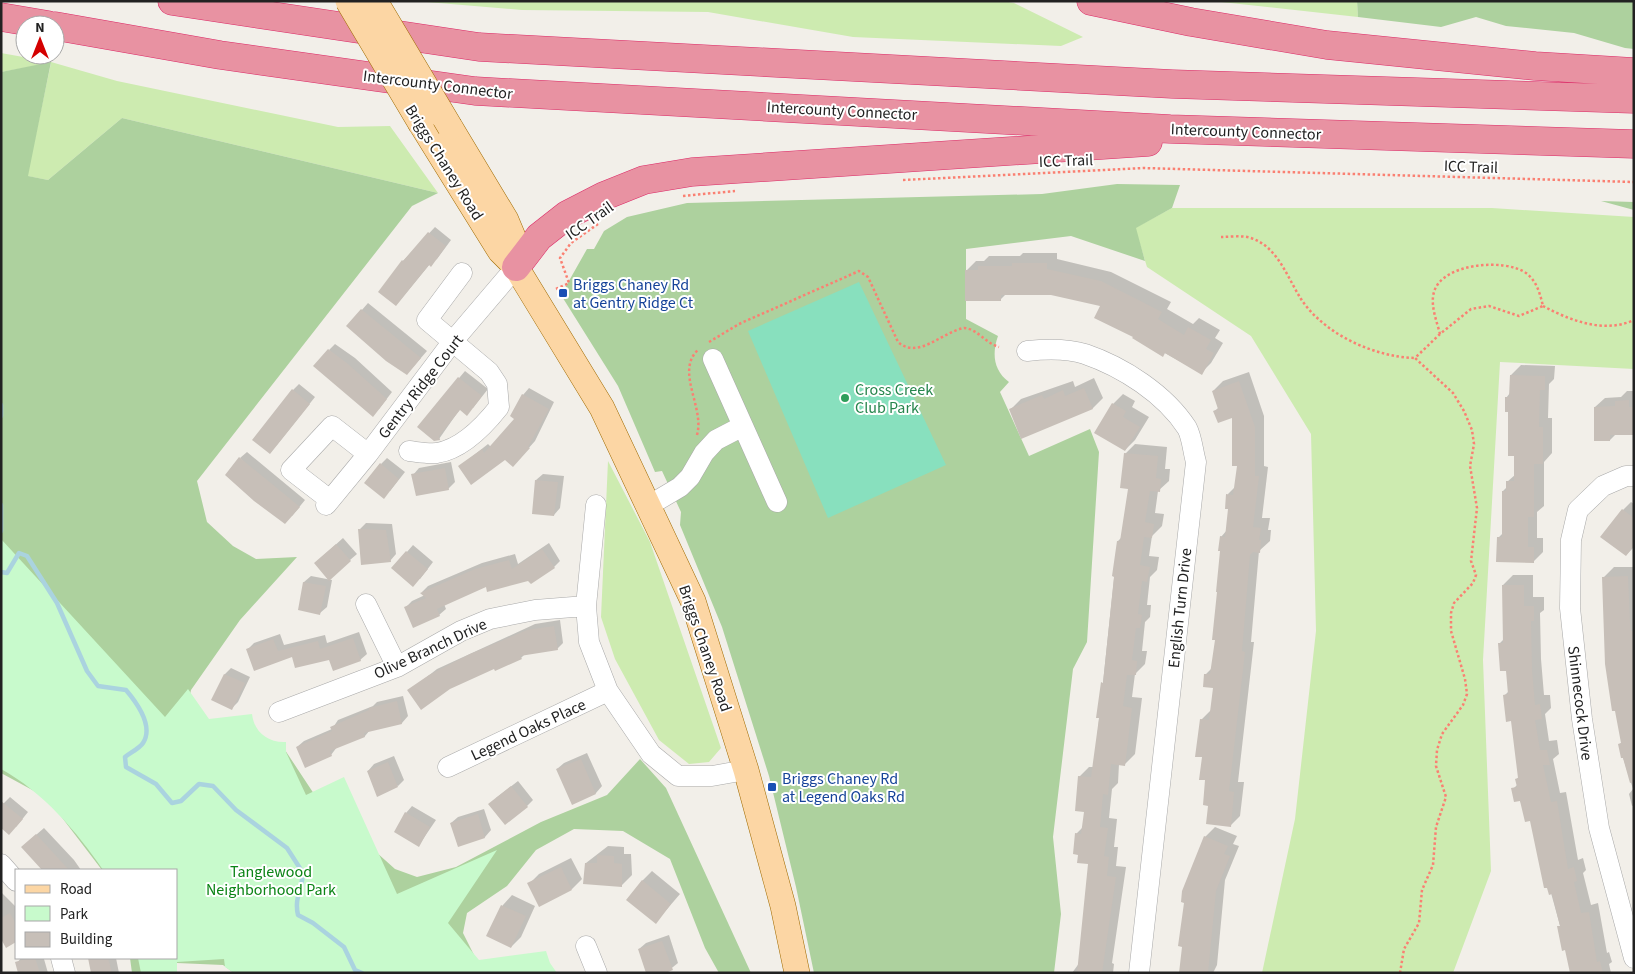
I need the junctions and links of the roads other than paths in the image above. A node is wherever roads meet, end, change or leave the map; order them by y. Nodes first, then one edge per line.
1 (172, 1) edge
2 (348, 1) edge
3 (375, 1) edge
4 (1091, 1) edge
5 (1, 17) edge
6 (15, 19) edge
7 (65, 28) edge
8 (1634, 72) edge
9 (1634, 99) edge
10 (1296, 133) junction
11 (1634, 144) edge
12 (516, 267) junction
13 (462, 273) dead end
14 (453, 341) junction
15 (707, 350) road end
16 (1028, 351) dead end
17 (743, 426) junction
18 (409, 451) dead end
19 (368, 454) junction
20 (1634, 476) edge
21 (777, 502) dead end
22 (596, 505) dead end
23 (648, 506) junction
24 (366, 604) dead end
25 (586, 606) junction
26 (397, 667) junction
27 (608, 691) junction
28 (279, 712) dead end
29 (448, 767) dead end
30 (746, 770) junction
31 (1, 864) edge
32 (15, 880) edge
33 (586, 946) dead end
34 (1634, 958) edge
35 (61, 959) edge
36 (65, 973) edge
37 (597, 973) edge
38 (797, 973) edge
39 (1139, 973) edge

1 - 9 highway
2 - 12 main road, Briggs Chaney Road, bridge
3 - 12 main road, Briggs Chaney Road, bridge
4 - 8 highway
5 - 6 highway
7 - 10 highway, Intercounty Connector
10 - 11 highway, Intercounty Connector
10 - 12 highway
12 - 14 street, Gentry Ridge Court
12 - 23 main road, Briggs Chaney Road
13 - 14 street
14 - 18 street
14 - 19 street, Gentry Ridge Court
15 - 17 street
16 - 39 street, English Turn Drive
17 - 21 street
17 - 23 street
19 - 19 street, Gentry Ridge Court
20 - 34 street, Shinnecock Drive
22 - 25 street
23 - 30 main road, Briggs Chaney Road
24 - 26 street
25 - 26 street, Olive Branch Drive
25 - 27 street
26 - 28 street, Olive Branch Drive
27 - 29 street, Legend Oaks Place
27 - 30 street
30 - 38 main road, Briggs Chaney Road
31 - 32 street
33 - 37 street
35 - 36 street

